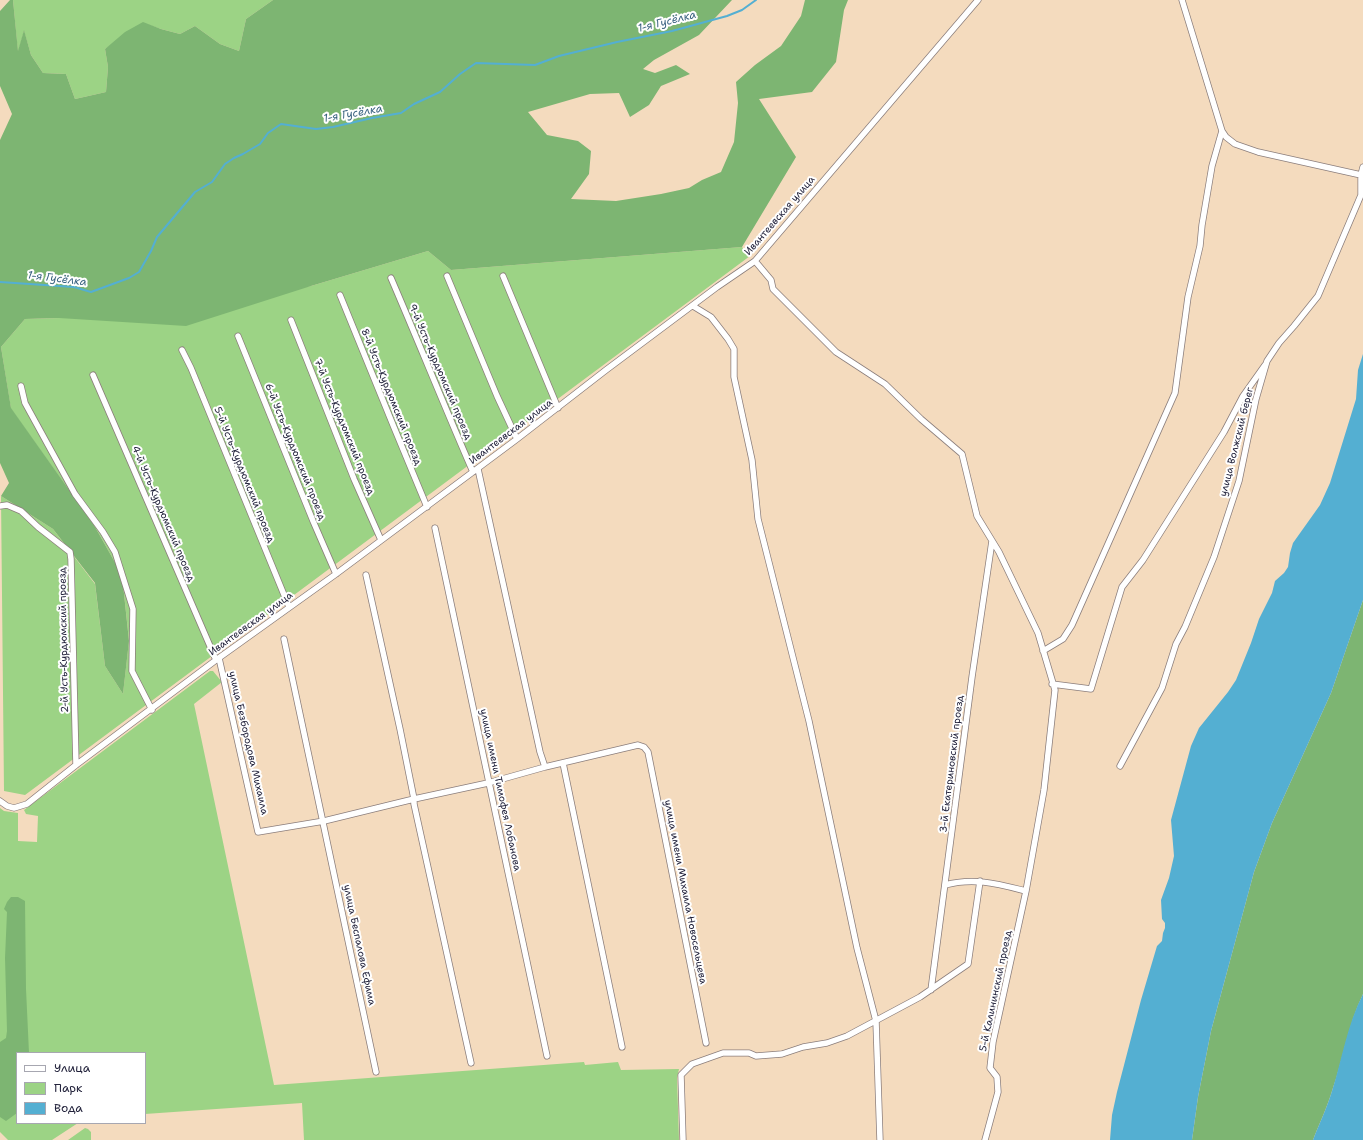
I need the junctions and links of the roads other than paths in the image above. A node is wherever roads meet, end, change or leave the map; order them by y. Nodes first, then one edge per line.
1 (978, 0) edge
2 (1182, 1) edge
3 (1222, 131) junction
4 (1363, 167) edge
5 (1361, 174) junction
6 (755, 261) junction
7 (447, 276) dead end
8 (503, 276) dead end
9 (391, 278) dead end
10 (340, 295) dead end
11 (693, 306) junction
12 (291, 320) dead end
13 (238, 336) dead end
14 (182, 350) dead end
15 (1267, 361) junction
16 (93, 375) dead end
17 (21, 386) dead end
18 (558, 408) junction
19 (517, 439) junction
20 (476, 470) junction
21 (0, 506) edge
22 (427, 507) junction
23 (435, 528) dead end
24 (381, 540) junction
25 (992, 540) junction
26 (336, 574) junction
27 (366, 574) dead end
28 (288, 607) junction
29 (284, 639) dead end
30 (1043, 651) junction
31 (218, 659) junction
32 (1052, 684) junction
33 (152, 710) junction
34 (563, 763) junction
35 (76, 765) junction
36 (1120, 766) dead end
37 (545, 767) junction
38 (488, 783) junction
39 (414, 799) junction
40 (0, 801) edge
41 (324, 821) junction
42 (980, 881) junction
43 (945, 885) junction
44 (1026, 891) junction
45 (931, 990) junction
46 (876, 1022) junction
47 (706, 1043) dead end
48 (622, 1047) dead end
49 (547, 1056) dead end
50 (471, 1063) dead end
51 (376, 1072) dead end
52 (683, 1140) edge
53 (880, 1140) edge
54 (985, 1140) edge

1 - 6 street, Ивантеевская улица
2 - 3 street
3 - 5 street
3 - 30 street
4 - 5 street, улица Волжский берег
5 - 15 street, улица Волжский берег
6 - 11 street, Ивантеевская улица
6 - 25 street, 5-й Калининский проезд
7 - 19 street
8 - 18 street
9 - 20 street, 9-й Усть-Курдюмский проезд
10 - 22 street, 8-й Усть-Курдюмский проезд
11 - 18 street, Ивантеевская улица
11 - 46 street
12 - 24 street, 7-й Усть-Курдюмский проезд
13 - 26 street, 6-й Усть-Курдюмский проезд
14 - 28 street, 5-й Усть-Курдюмский проезд
15 - 32 street
15 - 36 street, улица Волжский берег
16 - 31 street, 4-й Усть-Курдюмский проезд
17 - 33 street
18 - 19 street, Ивантеевская улица
19 - 20 street, Ивантеевская улица
20 - 22 street, Ивантеевская улица
20 - 37 street, 9-й Усть-Курдюмский проезд
21 - 35 street, 2-й Усть-Курдюмский проезд
22 - 24 street, Ивантеевская улица
23 - 38 street, улица имени Тимофея Лобанова
24 - 26 street, Ивантеевская улица
25 - 30 street, 5-й Калининский проезд
25 - 43 street, 3-й Екатериновский проезд
26 - 28 street, Ивантеевская улица
27 - 39 street
28 - 31 street, Ивантеевская улица
29 - 41 street, улица Беспалова Ефима
30 - 32 street, 5-й Калининский проезд
31 - 33 street, Ивантеевская улица
31 - 41 street, улица Безбородова Михаила
32 - 44 street, 5-й Калининский проезд
33 - 35 street, Ивантеевская улица
34 - 37 street
34 - 47 street, улица имени Михаила Новосельцева
34 - 48 street
35 - 40 street, Ивантеевская улица
37 - 38 street
38 - 39 street
38 - 49 street, улица имени Тимофея Лобанова
39 - 41 street
39 - 50 street
41 - 51 street, улица Беспалова Ефима
42 - 43 street
42 - 44 street
42 - 45 street
43 - 45 street, 3-й Екатериновский проезд
44 - 54 street, 5-й Калининский проезд
45 - 46 street
46 - 52 street
46 - 53 street

